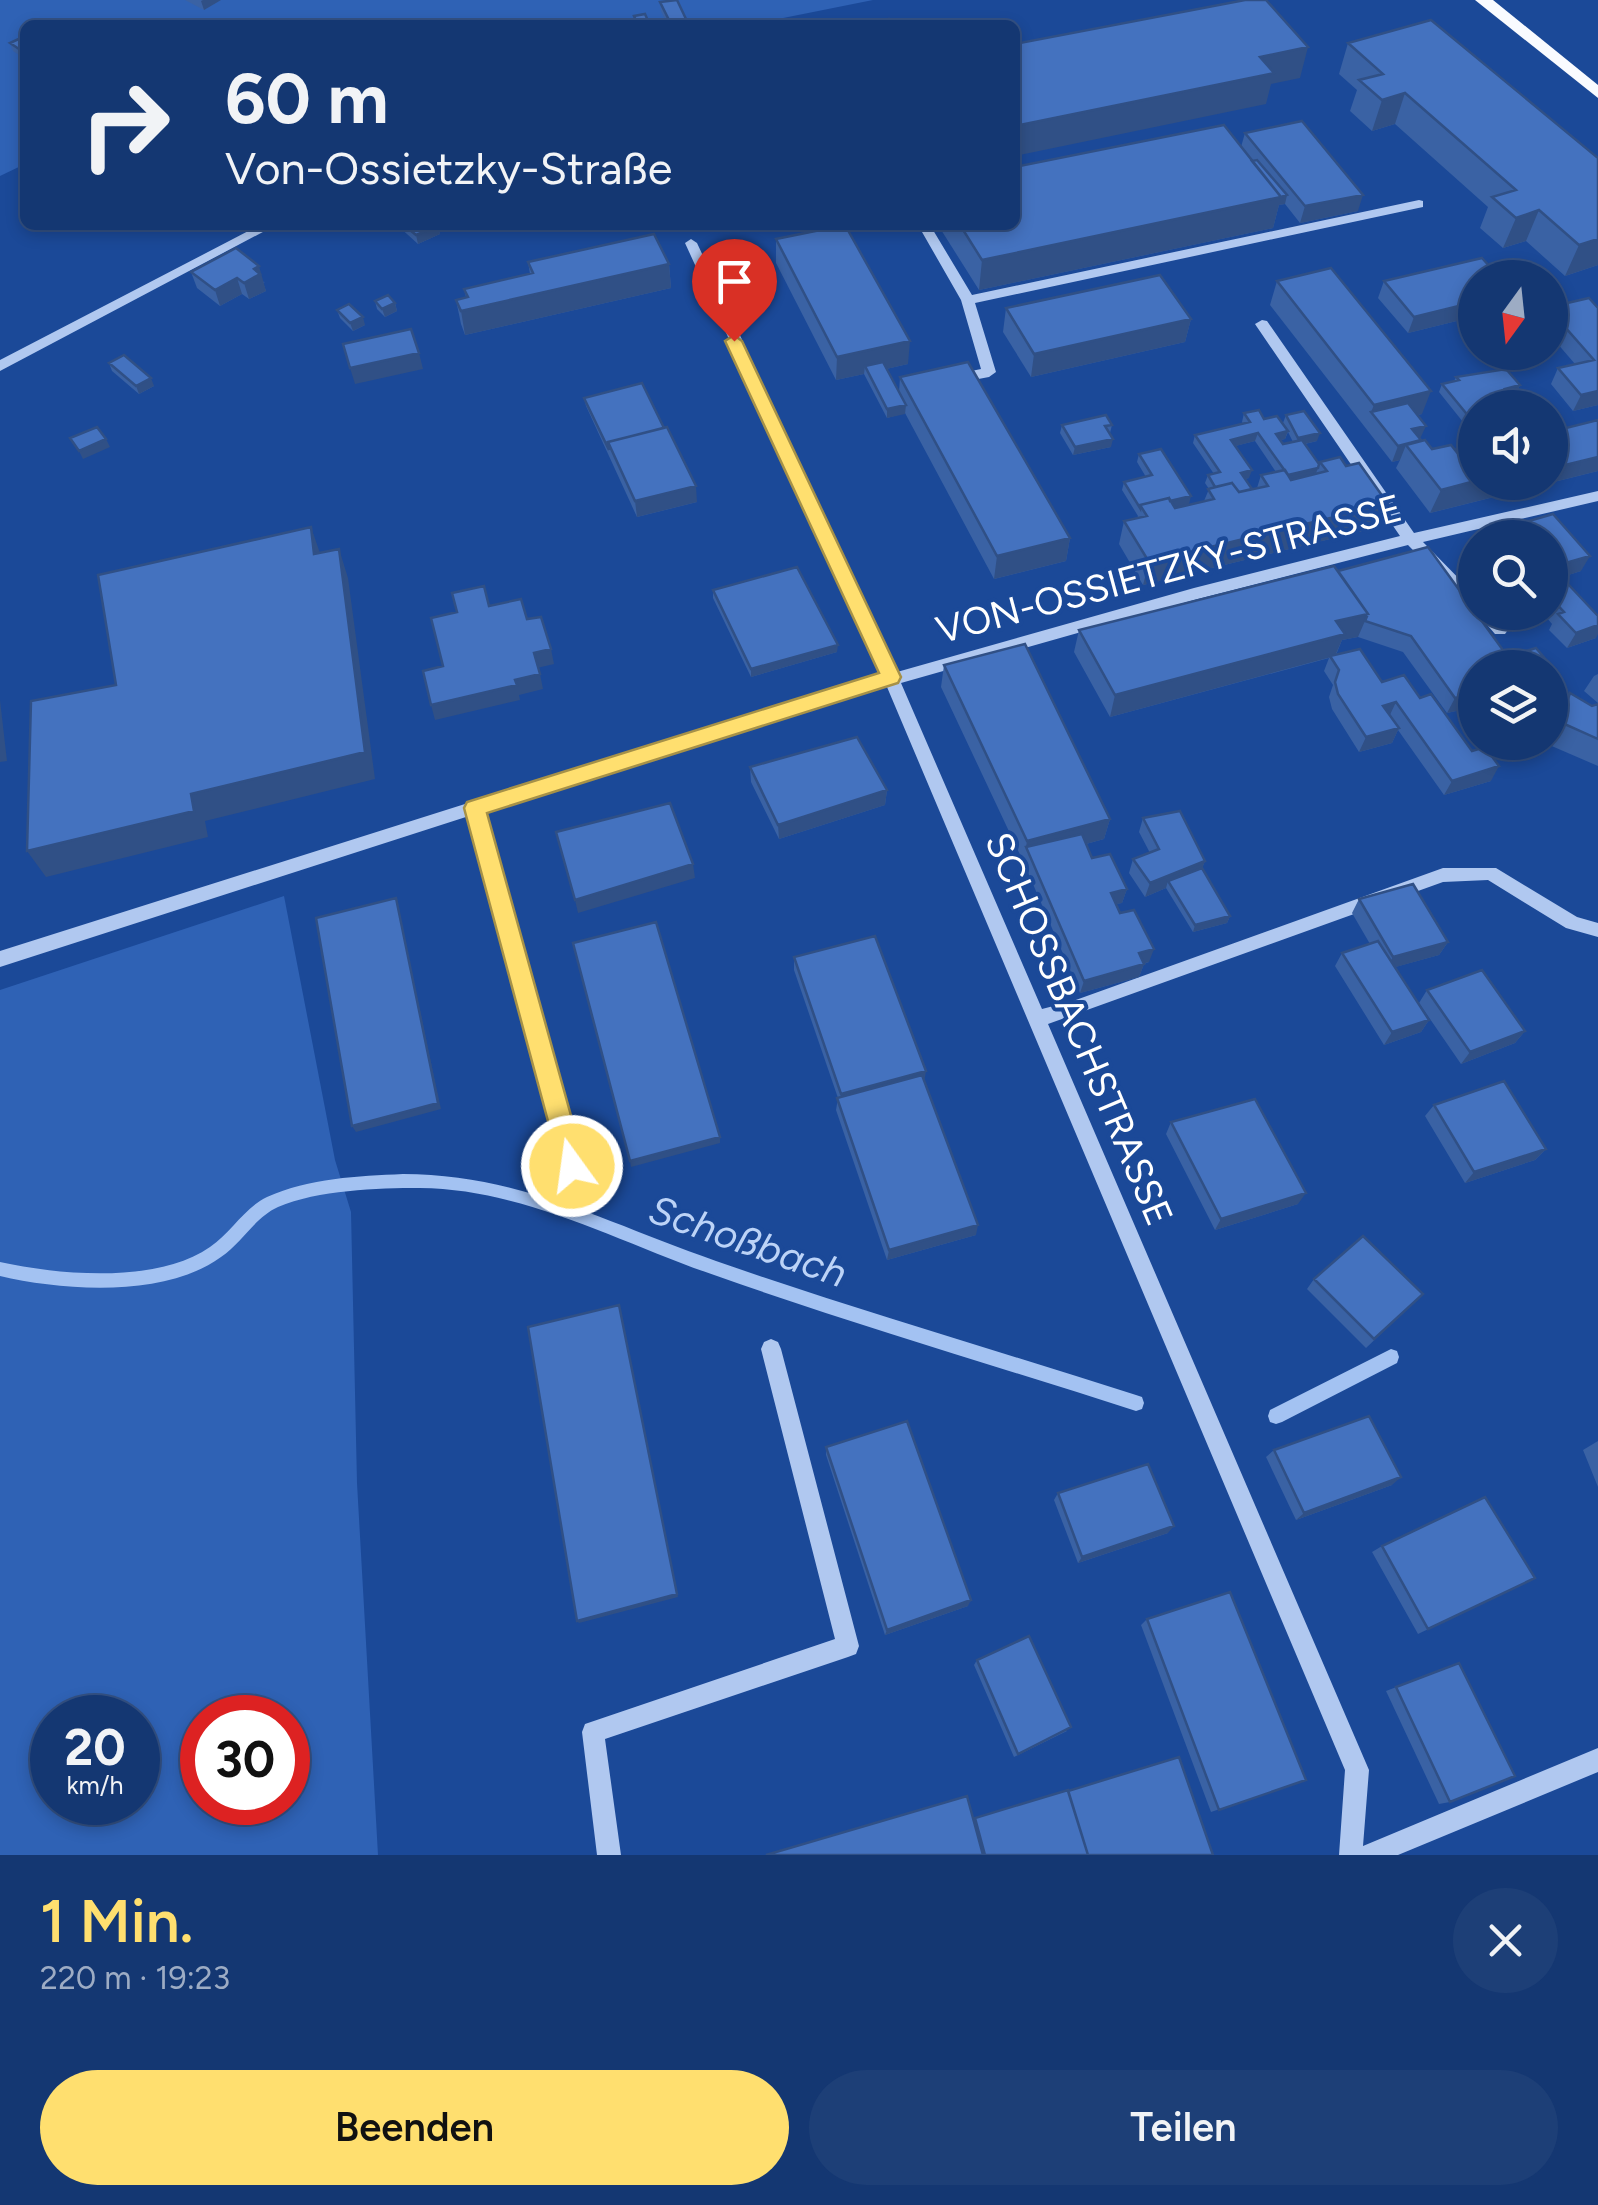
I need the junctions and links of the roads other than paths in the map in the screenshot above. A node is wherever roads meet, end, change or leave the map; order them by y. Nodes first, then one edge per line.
1 (1483, 0) edge
2 (1598, 93) edge
3 (1420, 204) dead end
4 (260, 230) edge
5 (927, 230) edge
6 (691, 243) dead end
7 (968, 300) junction
8 (1262, 324) dead end
9 (0, 366) edge
10 (934, 383) edge
11 (1598, 496) edge
12 (1410, 537) junction
13 (1458, 586) edge
14 (891, 677) junction
15 (475, 808) junction
16 (1598, 930) edge
17 (0, 959) edge
18 (1036, 1019) junction
19 (572, 1166) dead end
20 (771, 1349) dead end
21 (1598, 1760) edge
22 (609, 1855) edge
23 (1352, 1855) edge
24 (1370, 1855) edge

1 - 2 main road
3 - 7 street
4 - 9 street
5 - 7 street
6 - 14 street, SCHOSSBACHSTRASSE
7 - 10 street
8 - 12 street
11 - 12 street, VON-OSSIETZKY-STRASSE
12 - 13 street
12 - 14 street, VON-OSSIETZKY-STRASSE
14 - 15 street, VON-OSSIETZKY-STRASSE
14 - 18 street, SCHOSSBACHSTRASSE
15 - 17 street, VON-OSSIETZKY-STRASSE
15 - 19 street
16 - 18 street
18 - 23 street, SCHOSSBACHSTRASSE
20 - 22 street
21 - 24 street

